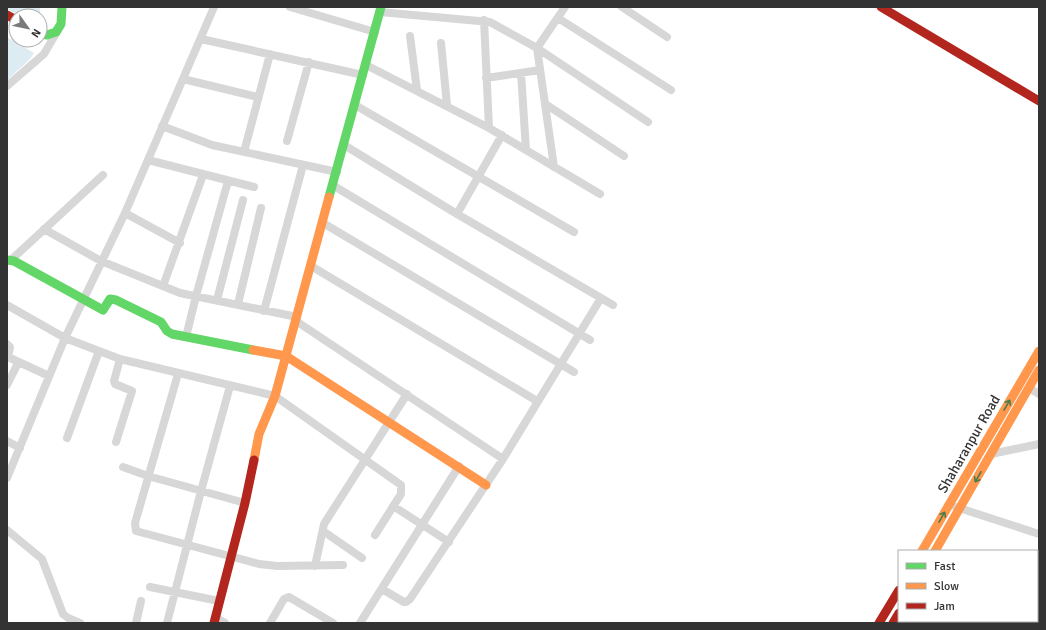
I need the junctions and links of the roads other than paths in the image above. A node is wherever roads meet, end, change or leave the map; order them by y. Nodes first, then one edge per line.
1 (62, 7) edge
2 (214, 7) edge
3 (290, 7) edge
4 (565, 7) edge
5 (622, 7) edge
6 (881, 7) edge
7 (381, 10) edge
8 (558, 18) junction
9 (484, 20) junction
10 (58, 30) junction
11 (375, 32) junction
12 (48, 34) edge
13 (410, 36) dead end
14 (667, 37) dead end
15 (201, 39) junction
16 (442, 43) dead end
17 (537, 48) junction
18 (270, 54) junction
19 (309, 62) junction
20 (366, 65) junction
21 (540, 70) junction
22 (522, 73) junction
23 (363, 75) junction
24 (486, 78) junction
25 (183, 79) junction
26 (7, 86) edge
27 (417, 90) junction
28 (671, 90) dead end
29 (258, 96) junction
30 (1039, 101) edge
31 (355, 105) junction
32 (447, 105) junction
33 (546, 105) junction
34 (648, 122) dead end
35 (162, 126) junction
36 (489, 128) junction
37 (502, 135) junction
38 (287, 141) dead end
39 (344, 145) junction
40 (526, 150) junction
41 (244, 152) junction
42 (624, 156) dead end
43 (148, 160) junction
44 (303, 165) junction
45 (554, 167) junction
46 (337, 172) junction
47 (102, 175) dead end
48 (203, 175) junction
49 (478, 177) junction
50 (228, 181) junction
51 (334, 186) junction
52 (254, 188) dead end
53 (600, 194) dead end
54 (243, 200) dead end
55 (261, 208) dead end
56 (125, 213) junction
57 (457, 214) junction
58 (323, 223) junction
59 (44, 229) junction
60 (574, 232) dead end
61 (180, 243) junction
62 (9, 260) edge
63 (101, 261) junction
64 (311, 266) junction
65 (163, 286) junction
66 (196, 296) junction
67 (600, 298) junction
68 (82, 300) junction
69 (217, 300) junction
70 (238, 304) junction
71 (7, 305) edge
72 (613, 305) dead end
73 (264, 311) junction
74 (296, 319) junction
75 (578, 334) junction
76 (186, 337) junction
77 (65, 338) junction
78 (590, 340) dead end
79 (7, 344) edge
80 (99, 351) junction
81 (1039, 351) edge
82 (286, 356) junction
83 (120, 359) junction
84 (18, 362) junction
85 (559, 364) junction
86 (1039, 370) edge
87 (574, 372) dead end
88 (178, 374) junction
89 (49, 376) junction
90 (7, 385) edge
91 (230, 386) junction
92 (1029, 388) junction
93 (407, 394) junction
94 (1039, 394) edge
95 (275, 396) junction
96 (536, 401) junction
97 (389, 421) junction
98 (67, 438) dead end
99 (7, 441) edge
100 (116, 442) dead end
101 (1039, 444) edge
102 (20, 448) junction
103 (991, 454) junction
104 (503, 458) junction
105 (364, 460) junction
106 (459, 466) junction
107 (123, 467) dead end
108 (8, 474) edge
109 (148, 476) junction
110 (486, 485) junction
111 (201, 491) junction
112 (245, 503) junction
113 (950, 504) junction
114 (393, 506) junction
115 (960, 508) junction
116 (422, 524) junction
117 (7, 530) edge
118 (323, 531) junction
119 (1039, 534) edge
120 (375, 535) dead end
121 (449, 542) junction
122 (186, 546) junction
123 (923, 550) edge
124 (936, 550) edge
125 (231, 558) junction
126 (362, 558) dead end
127 (343, 564) dead end
128 (315, 566) junction
129 (150, 587) dead end
130 (382, 589) junction
131 (174, 591) junction
132 (898, 592) edge
133 (141, 601) dead end
134 (219, 602) junction
135 (214, 620) edge
136 (324, 621) edge
137 (77, 623) edge
138 (80, 623) edge
139 (136, 623) edge
140 (167, 623) edge
141 (226, 623) edge
142 (270, 623) edge
143 (333, 623) edge
144 (360, 623) edge
145 (880, 623) edge

1 - 10 street
2 - 15 street
3 - 11 street
4 - 8 street
5 - 14 street
6 - 30 street
7 - 9 street
7 - 11 street
8 - 17 street
8 - 28 street
9 - 17 street
9 - 24 street
10 - 12 street
10 - 26 street
11 - 20 street
13 - 27 street
15 - 18 street
15 - 25 street
16 - 32 street
17 - 21 street
17 - 34 street
18 - 19 street
18 - 29 street
19 - 23 street
19 - 38 street
20 - 23 street
20 - 27 street
21 - 22 street
21 - 33 street
22 - 24 street
22 - 40 street
23 - 31 street
24 - 36 street
25 - 29 street
25 - 35 street
27 - 32 street
29 - 41 street
31 - 39 street
31 - 49 street
32 - 36 street
33 - 42 street
33 - 45 street
35 - 41 street
35 - 43 street
36 - 37 street
37 - 40 street
37 - 49 street
39 - 46 street
39 - 57 street
40 - 45 street
41 - 44 street
43 - 48 street
43 - 56 street
44 - 46 street
44 - 73 street
45 - 53 street
46 - 51 street
47 - 59 street
48 - 50 street
48 - 61 street
49 - 57 street
49 - 60 street
50 - 52 street
50 - 66 street
51 - 58 street
51 - 75 street
54 - 69 street
55 - 70 street
56 - 61 street
56 - 63 street
57 - 67 street
58 - 64 street
58 - 85 street
59 - 62 street
59 - 63 street
61 - 65 street
62 - 68 street
63 - 65 street
63 - 68 street
64 - 74 street
64 - 96 street
65 - 66 street
66 - 69 street
66 - 76 street
67 - 72 street
67 - 75 street
68 - 76 street
68 - 77 street
69 - 70 street
70 - 73 street
71 - 77 street
73 - 74 street
74 - 82 street
74 - 93 street
75 - 78 street
75 - 85 street
76 - 82 street
77 - 80 street
77 - 89 street
79 - 84 street
80 - 83 street
80 - 98 street
113 -> 81 street, Shaharanpur Road
82 - 95 street
82 - 97 street
83 - 88 street
83 - 100 street
84 - 89 street
84 - 90 street
85 - 87 street
85 - 96 street
86 - 92 street, Shaharanpur Road
88 - 91 street
88 - 109 street
89 - 102 street
91 - 95 street
91 - 111 street
92 - 94 street
92 - 103 street, Shaharanpur Road
93 - 97 street
93 - 104 street
95 - 105 street
95 - 112 street
96 - 104 street
97 - 105 street
97 - 106 street
99 - 102 street
101 - 103 street
102 - 108 street
103 -> 115 street, Shaharanpur Road
104 - 110 street
105 - 114 street
105 - 118 street
106 - 110 street
106 - 116 street
107 - 109 street
109 - 111 street
109 - 122 street
110 - 121 street
111 - 112 street
111 - 122 street
112 - 125 street
113 - 115 street
123 -> 113 street, Shaharanpur Road
114 - 116 street
114 - 120 street
115 - 119 street
115 - 124 street, Shaharanpur Road
116 - 121 street
116 - 130 street
117 - 137 street
118 - 126 street
118 - 128 street
121 - 130 street
122 - 125 street
122 - 131 street
125 - 128 street
125 - 134 street
127 - 128 street
129 - 131 street
130 - 144 street
131 - 134 street
131 - 140 street
132 - 145 street
133 - 139 street
134 - 135 street
135 - 141 street
136 - 142 street
136 - 143 street
137 - 138 street

